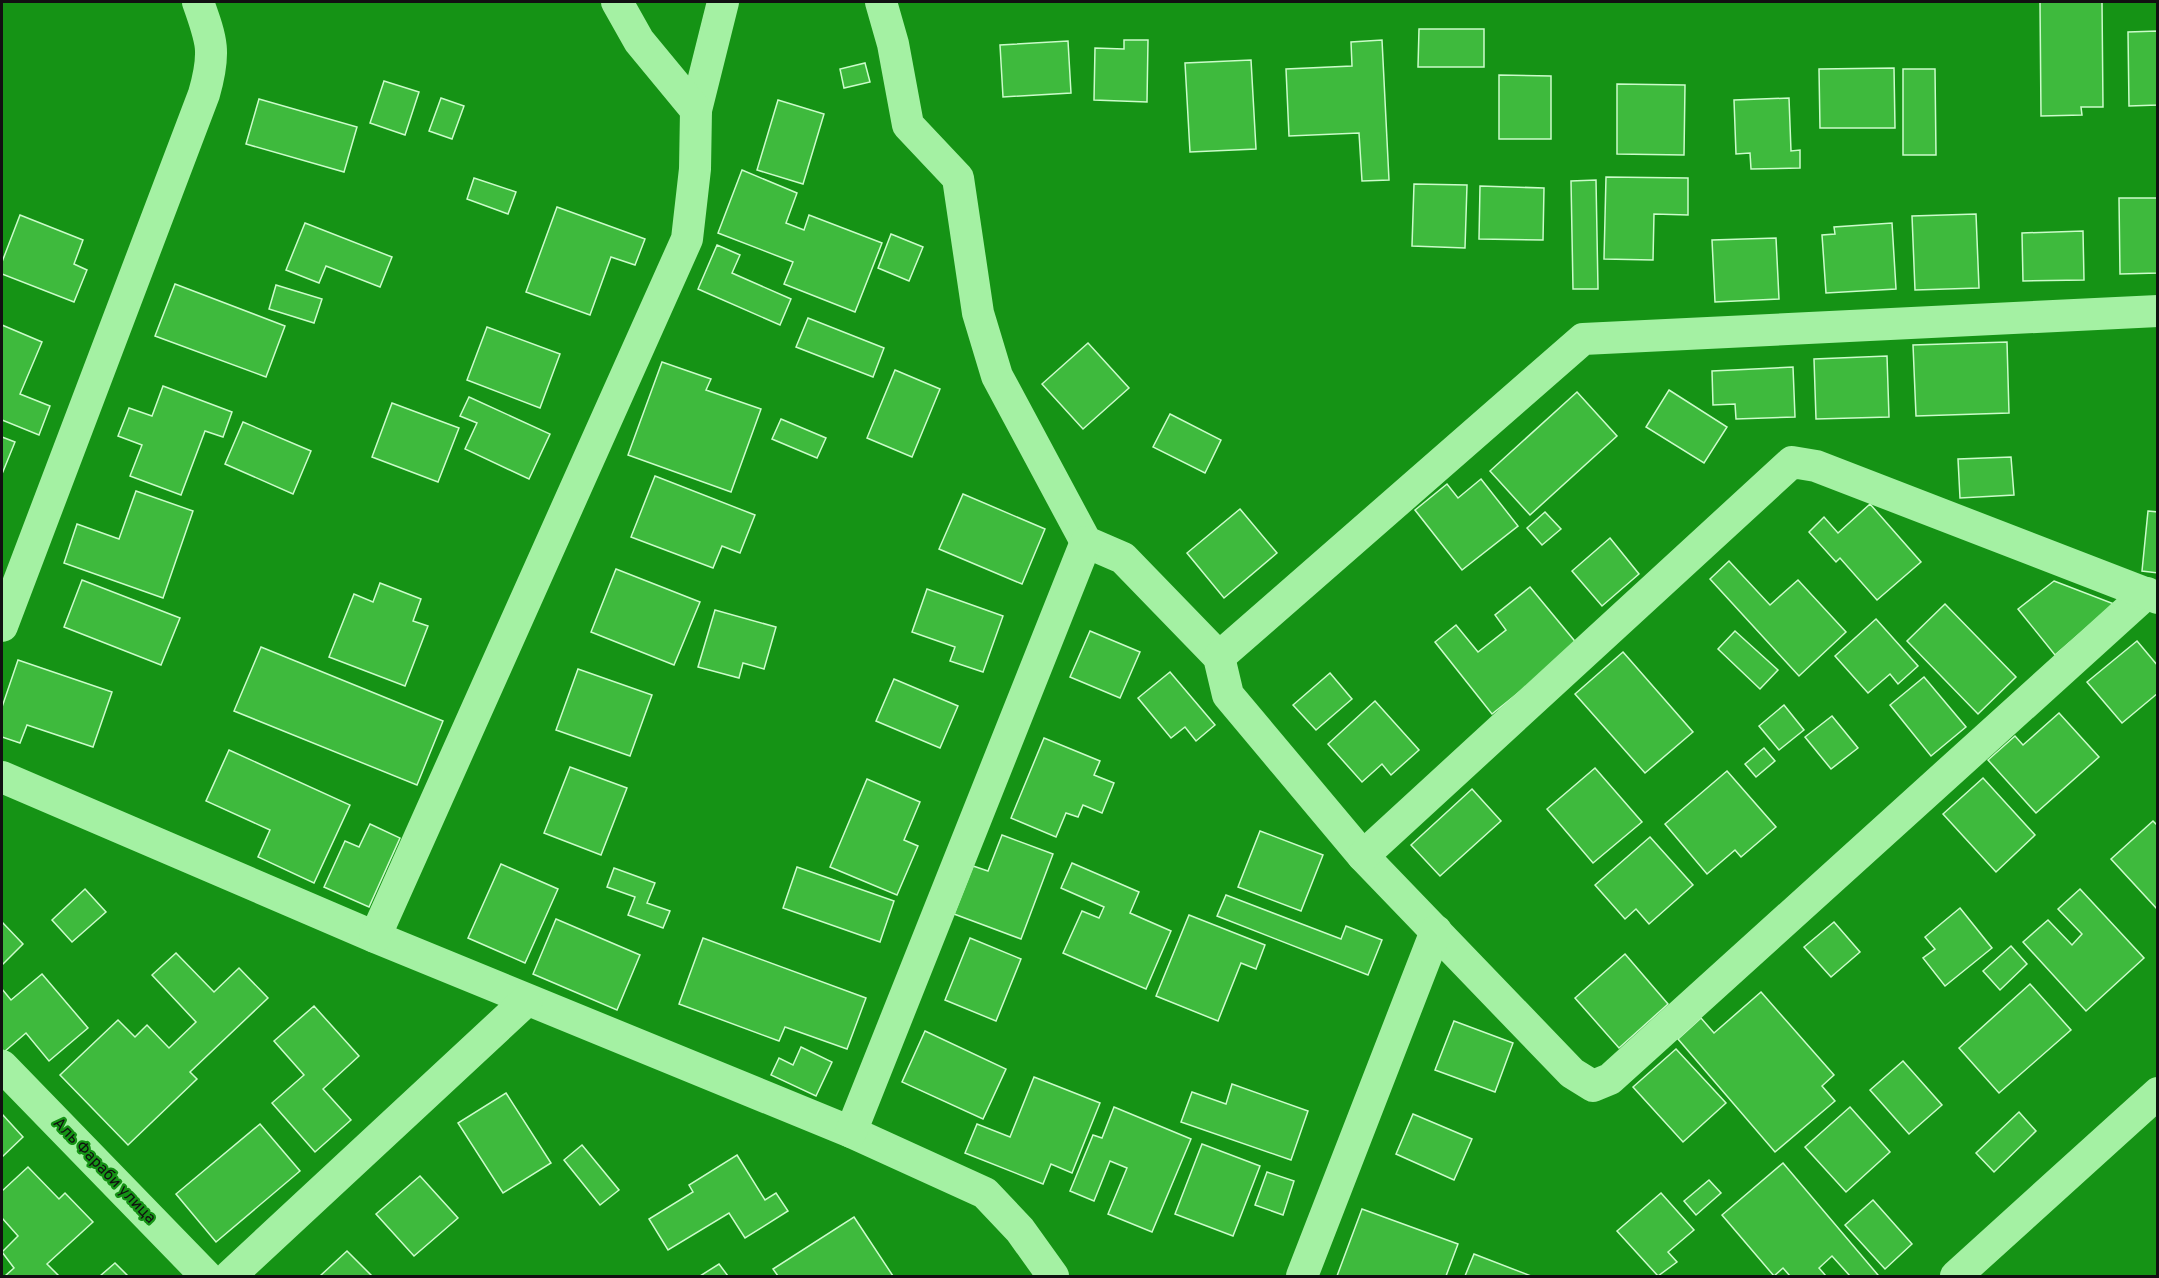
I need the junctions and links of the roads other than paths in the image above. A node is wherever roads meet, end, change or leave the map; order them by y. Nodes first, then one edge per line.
1 (198, 2) edge
2 (617, 2) edge
3 (723, 2) edge
4 (882, 2) edge
5 (696, 110) junction
6 (2157, 311) edge
7 (1086, 542) junction
8 (2152, 595) edge
9 (2, 626) edge
10 (1219, 657) junction
11 (2, 777) edge
12 (1363, 856) junction
13 (1436, 931) junction
14 (375, 937) junction
15 (527, 1000) junction
16 (2, 1066) edge
17 (2157, 1093) edge
18 (851, 1132) junction
19 (206, 1276) edge
20 (230, 1276) edge
21 (1053, 1276) edge
22 (1302, 1276) edge
23 (1956, 1276) edge

1 - 9 street
2 - 5 street
3 - 5 street
4 - 7 street
5 - 14 street
6 - 10 street
7 - 10 street
7 - 18 street
8 - 12 street
8 - 13 street
10 - 12 street
11 - 14 street
12 - 13 street
13 - 22 street
14 - 15 street
15 - 18 street
15 - 20 street
16 - 19 street, Аль Фараби улица
17 - 23 street
18 - 21 street

